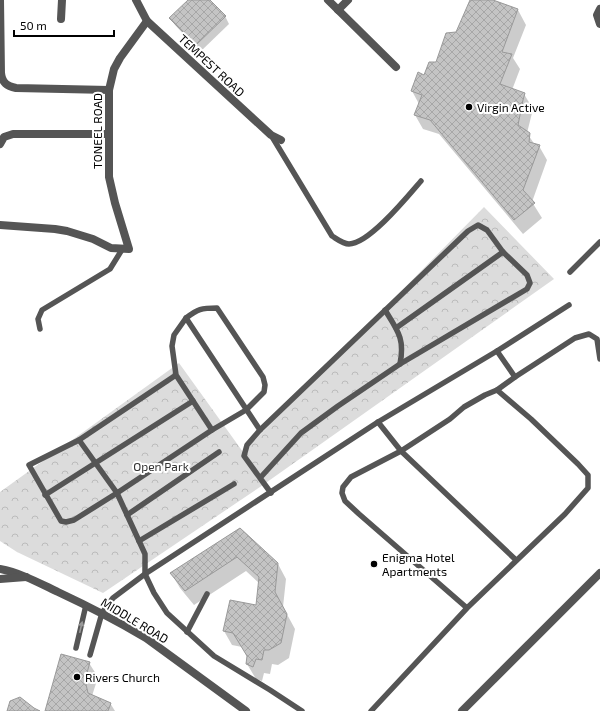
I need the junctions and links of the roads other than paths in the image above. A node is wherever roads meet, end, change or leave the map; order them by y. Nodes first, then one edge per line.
1 (0, 0) edge
2 (62, 0) edge
3 (136, 0) edge
4 (328, 0) edge
5 (348, 0) edge
6 (600, 9) edge
7 (338, 10) junction
8 (61, 19) dead end
9 (147, 21) junction
10 (600, 24) edge
11 (396, 67) dead end
12 (109, 90) junction
13 (109, 134) junction
14 (271, 135) junction
15 (281, 140) dead end
16 (0, 144) edge
17 (422, 181) dead end
18 (0, 225) edge
19 (600, 242) edge
20 (126, 249) junction
21 (503, 252) junction
22 (570, 272) dead end
23 (569, 305) dead end
24 (385, 310) junction
25 (186, 318) junction
26 (40, 328) dead end
27 (396, 328) junction
28 (497, 350) junction
29 (600, 359) edge
30 (400, 364) junction
31 (176, 375) junction
32 (515, 377) junction
33 (497, 390) junction
34 (193, 401) junction
35 (246, 410) junction
36 (378, 422) junction
37 (212, 430) junction
38 (260, 430) junction
39 (78, 440) junction
40 (401, 451) junction
41 (219, 452) dead end
42 (96, 463) junction
43 (260, 478) junction
44 (234, 484) dead end
45 (117, 493) junction
46 (271, 493) junction
47 (45, 495) junction
48 (127, 515) junction
49 (139, 541) junction
50 (516, 560) junction
51 (0, 569) edge
52 (145, 574) junction
53 (599, 576) edge
54 (26, 577) junction
55 (0, 579) edge
56 (207, 594) dead end
57 (86, 605) junction
58 (467, 608) junction
59 (102, 613) junction
60 (187, 632) junction
61 (76, 648) dead end
62 (90, 655) dead end
63 (246, 711) edge
64 (302, 711) edge
65 (371, 711) edge
66 (462, 711) edge

1 - 12 street
2 - 8 street
3 - 9 street, TEMPEST ROAD
4 - 7 street
5 - 7 street
6 - 10 street
7 - 11 street
9 - 12 street, TONEEL ROAD
9 - 14 street, TEMPEST ROAD
12 - 13 street, TONEEL ROAD
13 - 16 street
13 - 20 street, TONEEL ROAD
14 - 15 street, TEMPEST ROAD
14 - 17 lane
18 - 20 street
19 - 22 lane
20 - 26 lane
21 - 24 lane
21 - 27 lane
21 - 30 lane
23 - 28 lane
24 - 27 lane
24 - 38 lane
25 - 31 lane
25 - 35 lane
25 - 35 lane
27 - 30 lane
28 - 32 lane
28 - 36 lane
29 - 32 lane
30 - 43 lane
31 - 34 lane
31 - 39 lane
32 - 33 lane
33 - 40 lane
33 - 50 lane
34 - 37 lane
34 - 42 lane
35 - 37 lane
35 - 38 lane
36 - 40 lane
36 - 46 lane
37 - 45 lane
38 - 43 lane
39 - 42 lane
39 - 47 lane
40 - 50 lane
40 - 58 lane
41 - 48 lane
42 - 45 lane
42 - 47 lane
43 - 46 lane
44 - 49 lane
45 - 47 lane
45 - 48 lane
46 - 52 lane
48 - 49 lane
49 - 52 lane
50 - 58 lane
51 - 54 street, MIDDLE ROAD
52 - 59 lane
52 - 60 lane
53 - 66 street
54 - 55 street
54 - 57 street, MIDDLE ROAD
56 - 60 lane
57 - 59 street, MIDDLE ROAD
61 -> 57 lane
58 - 65 lane
59 - 62 lane
59 - 63 street, MIDDLE ROAD
60 - 64 lane

